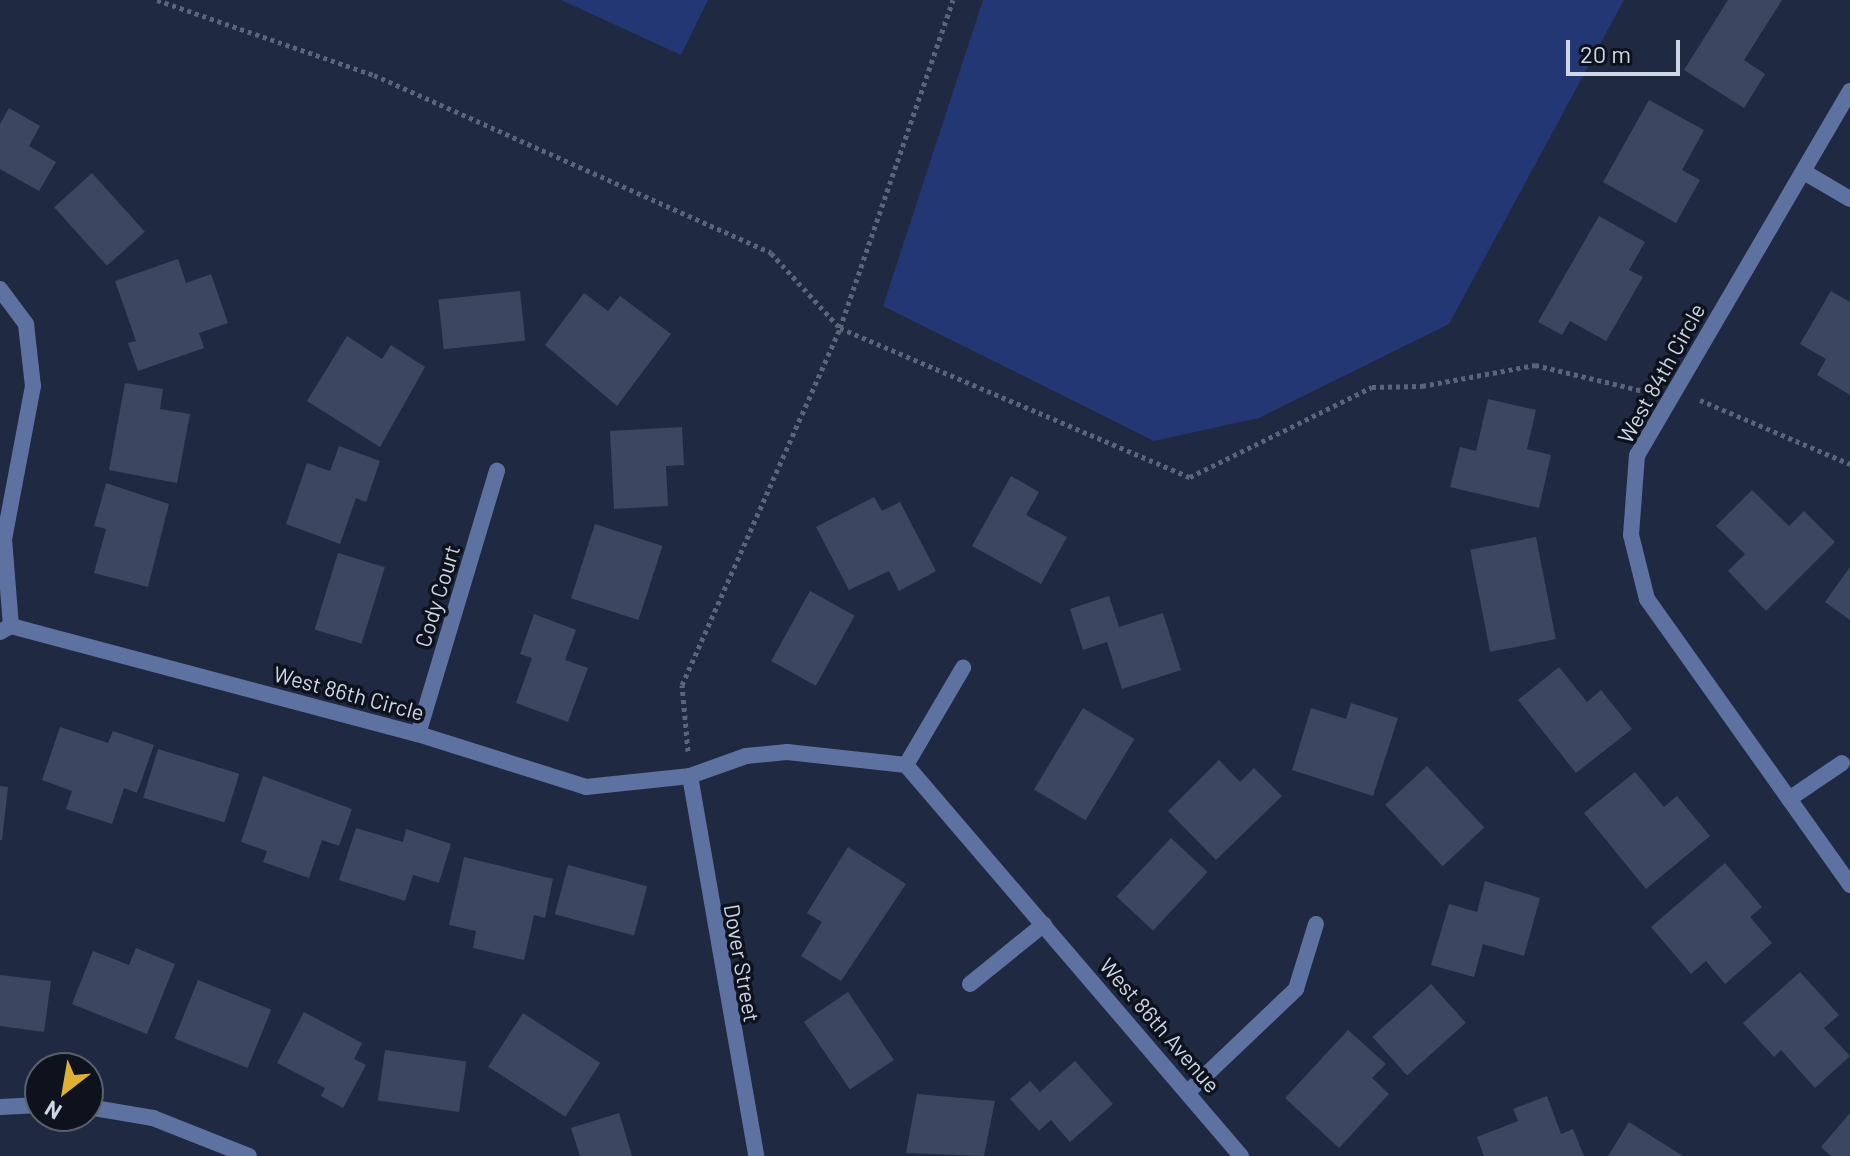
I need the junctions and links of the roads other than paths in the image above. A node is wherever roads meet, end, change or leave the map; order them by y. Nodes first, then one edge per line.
1 (1850, 91) edge
2 (1804, 172) junction
3 (1850, 199) edge
4 (0, 289) edge
5 (497, 471) dead end
6 (6, 629) edge
7 (963, 668) dead end
8 (418, 734) junction
9 (1842, 763) dead end
10 (906, 765) junction
11 (690, 776) junction
12 (1789, 799) junction
13 (1850, 885) edge
14 (1044, 924) junction
15 (1316, 924) dead end
16 (970, 984) dead end
17 (1189, 1091) junction
18 (24, 1106) edge
19 (0, 1107) edge
20 (104, 1110) edge
21 (249, 1156) edge
22 (756, 1156) edge
23 (1241, 1156) edge

1 - 2 street, West 84th Circle
2 - 3 street
2 - 12 street, West 84th Circle
4 - 6 street
5 - 8 street, Cody Court
6 - 8 street, West 86th Circle
7 - 10 street
8 - 11 street, West 86th Circle
9 - 12 street
10 - 11 street
10 - 14 street, West 86th Avenue
11 - 22 street, Dover Street
12 - 13 street, West 84th Circle
14 - 16 street
14 - 17 street, West 86th Avenue
15 - 17 street
17 - 23 street, West 86th Avenue
18 - 19 street
20 - 21 street

